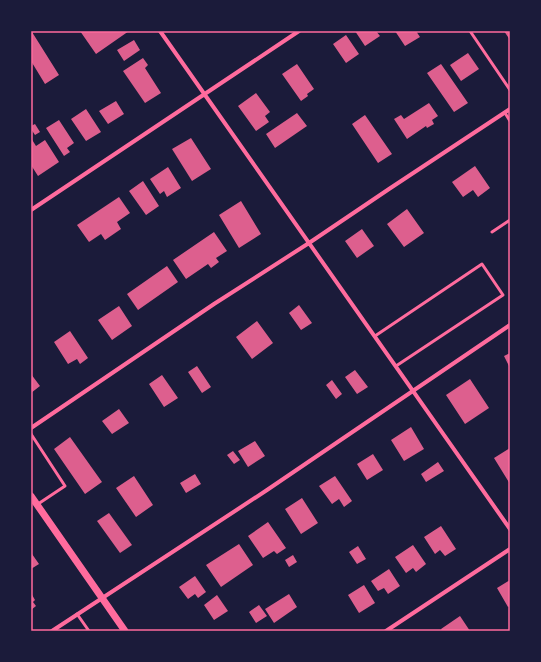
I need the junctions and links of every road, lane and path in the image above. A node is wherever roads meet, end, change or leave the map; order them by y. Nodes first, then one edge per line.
1 (160, 31) edge
2 (299, 31) edge
3 (470, 31) edge
4 (510, 90) edge
5 (204, 94) junction
6 (510, 109) edge
7 (504, 113) junction
8 (510, 121) edge
9 (31, 210) edge
10 (510, 220) edge
11 (492, 232) dead end
12 (309, 243) junction
13 (510, 325) edge
14 (375, 336) junction
15 (396, 366) junction
16 (414, 391) junction
17 (32, 426) edge
18 (31, 434) edge
19 (31, 496) edge
20 (37, 504) junction
21 (510, 529) edge
22 (510, 549) edge
23 (102, 599) junction
24 (77, 614) junction
25 (52, 631) edge
26 (89, 631) edge
27 (125, 631) edge
28 (386, 631) edge

1 - 5 street
2 - 5 street
3 - 4 lane
5 - 9 street
5 - 12 street
6 - 7 street
7 - 8 lane
7 - 12 street
10 - 11 lane
12 - 14 street
12 - 17 street
13 - 16 street
14 - 15 street
14 - 15 lane
15 - 16 street
16 - 21 street
16 - 23 street
18 - 20 lane
19 - 20 street
20 - 23 street
22 - 28 street
23 - 24 street
23 - 27 street
24 - 25 street
24 - 26 lane

